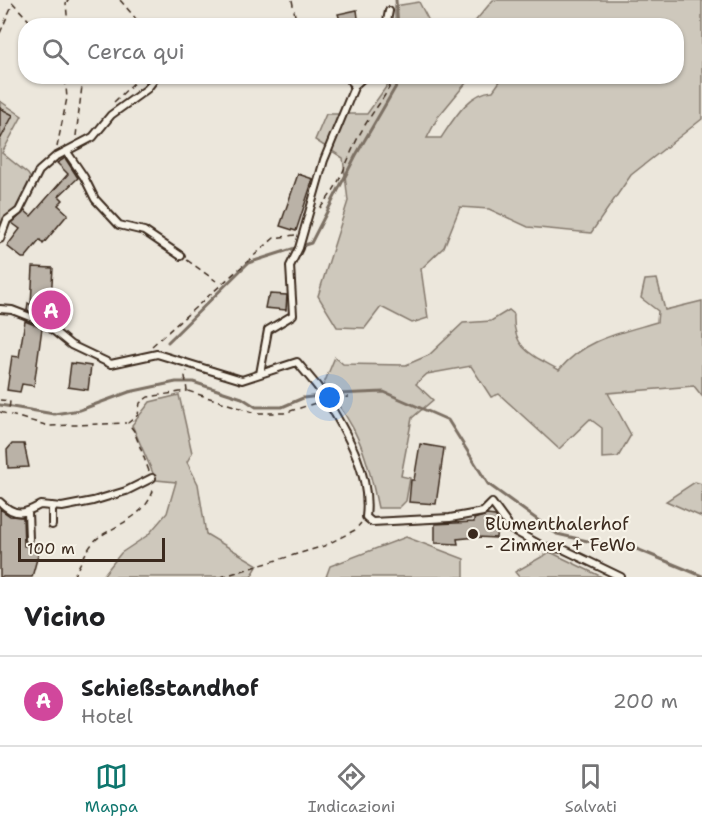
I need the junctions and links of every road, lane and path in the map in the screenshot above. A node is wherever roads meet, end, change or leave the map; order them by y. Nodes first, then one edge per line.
1 (69, 0) edge
2 (120, 0) edge
3 (292, 0) edge
4 (389, 11) dead end
5 (27, 18) edge
6 (67, 18) edge
7 (135, 18) edge
8 (295, 18) edge
9 (388, 18) edge
10 (0, 33) edge
11 (66, 84) edge
12 (82, 84) edge
13 (151, 84) edge
14 (391, 84) edge
15 (355, 85) edge
16 (75, 141) dead end
17 (67, 152) junction
18 (55, 157) junction
19 (320, 207) dead end
20 (1, 230) edge
21 (302, 234) junction
22 (0, 239) edge
23 (182, 256) joint
24 (216, 281) dead end
25 (0, 309) edge
26 (144, 357) junction
27 (260, 374) junction
28 (185, 376) dead end
29 (187, 391) junction
30 (0, 400) edge
31 (328, 402) junction
32 (0, 412) edge
33 (9, 413) junction
34 (128, 423) junction
35 (152, 478) junction
36 (0, 502) edge
37 (52, 506) junction
38 (28, 512) junction
39 (366, 517) junction
40 (52, 525) dead end
41 (29, 538) dead end
42 (73, 577) edge
43 (221, 577) edge
44 (621, 577) edge

1 - 6 path
2 - 7 path
3 - 8 path
4 - 9 lane
5 - 10 path
11 - 18 path
12 - 16 path
13 - 17 lane
14 - 19 path
15 - 21 lane
17 - 18 lane
17 - 23 lane
18 - 20 lane
20 - 22 lane
21 - 26 path
21 - 27 lane
23 - 24 path
25 - 26 lane
26 - 27 lane
27 - 31 lane, bridge
28 - 29 path
29 - 31 path
29 - 34 path
30 - 33 path
31 - 39 lane
32 - 33 path
33 - 34 path
34 - 35 path
35 - 37 lane
35 - 42 path
36 - 38 lane
37 - 38 lane
37 - 40 lane
38 - 41 lane
39 - 43 path
39 - 44 lane

